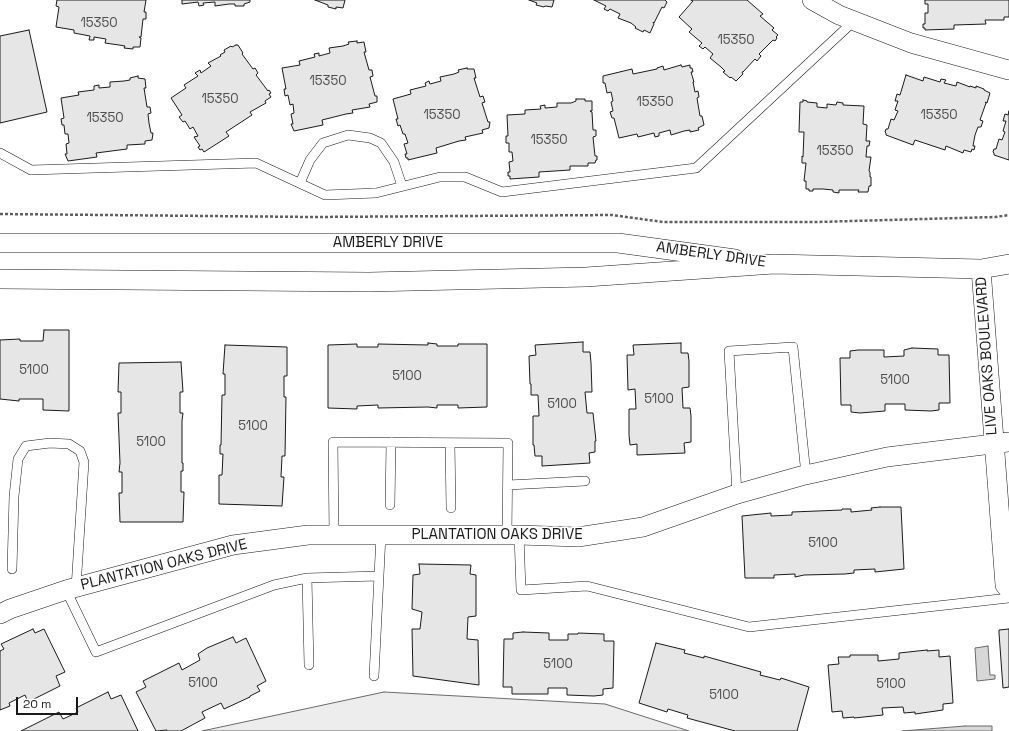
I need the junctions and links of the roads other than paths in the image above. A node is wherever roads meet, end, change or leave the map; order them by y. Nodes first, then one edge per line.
1 (812, 0) edge
2 (854, 21) junction
3 (1009, 70) edge
4 (0, 153) edge
5 (300, 183) junction
6 (402, 186) junction
7 (0, 243) edge
8 (774, 264) junction
9 (1009, 264) edge
10 (981, 268) junction
11 (0, 278) edge
12 (391, 442) junction
13 (450, 442) junction
14 (1001, 443) edge
15 (806, 475) junction
16 (585, 481) dead end
17 (508, 484) junction
18 (737, 494) junction
19 (390, 505) dead end
20 (451, 508) dead end
21 (334, 535) junction
22 (381, 535) junction
23 (513, 535) junction
24 (12, 569) dead end
25 (379, 576) junction
26 (307, 578) junction
27 (71, 589) junction
28 (1009, 590) edge
29 (1009, 598) edge
30 (0, 614) edge
31 (309, 664) dead end
32 (374, 676) dead end

1 - 2 street
2 - 3 street
2 - 6 lane
4 - 5 lane
5 - 6 lane
5 - 6 lane
7 - 8 street, AMBERLY DRIVE
8 - 10 street, AMBERLY DRIVE
8 - 11 street, AMBERLY DRIVE
9 - 10 street, AMBERLY DRIVE
10 - 14 street, LIVE OAKS BOULEVARD
12 - 13 lane
12 - 19 lane
12 - 21 lane
13 - 17 lane
13 - 20 lane
14 - 15 street, PLANTATION OAKS DRIVE
14 - 28 street, LIVE OAKS BOULEVARD
15 - 18 street, PLANTATION OAKS DRIVE
15 - 18 lane
16 - 17 lane
17 - 23 lane
18 - 23 street, PLANTATION OAKS DRIVE
21 - 22 street, PLANTATION OAKS DRIVE
21 - 27 street, PLANTATION OAKS DRIVE
22 - 23 street, PLANTATION OAKS DRIVE
22 - 25 lane
23 - 29 lane
24 - 27 lane
25 - 26 lane
25 - 32 lane
26 - 27 lane
26 - 31 lane
27 - 30 street, PLANTATION OAKS DRIVE

